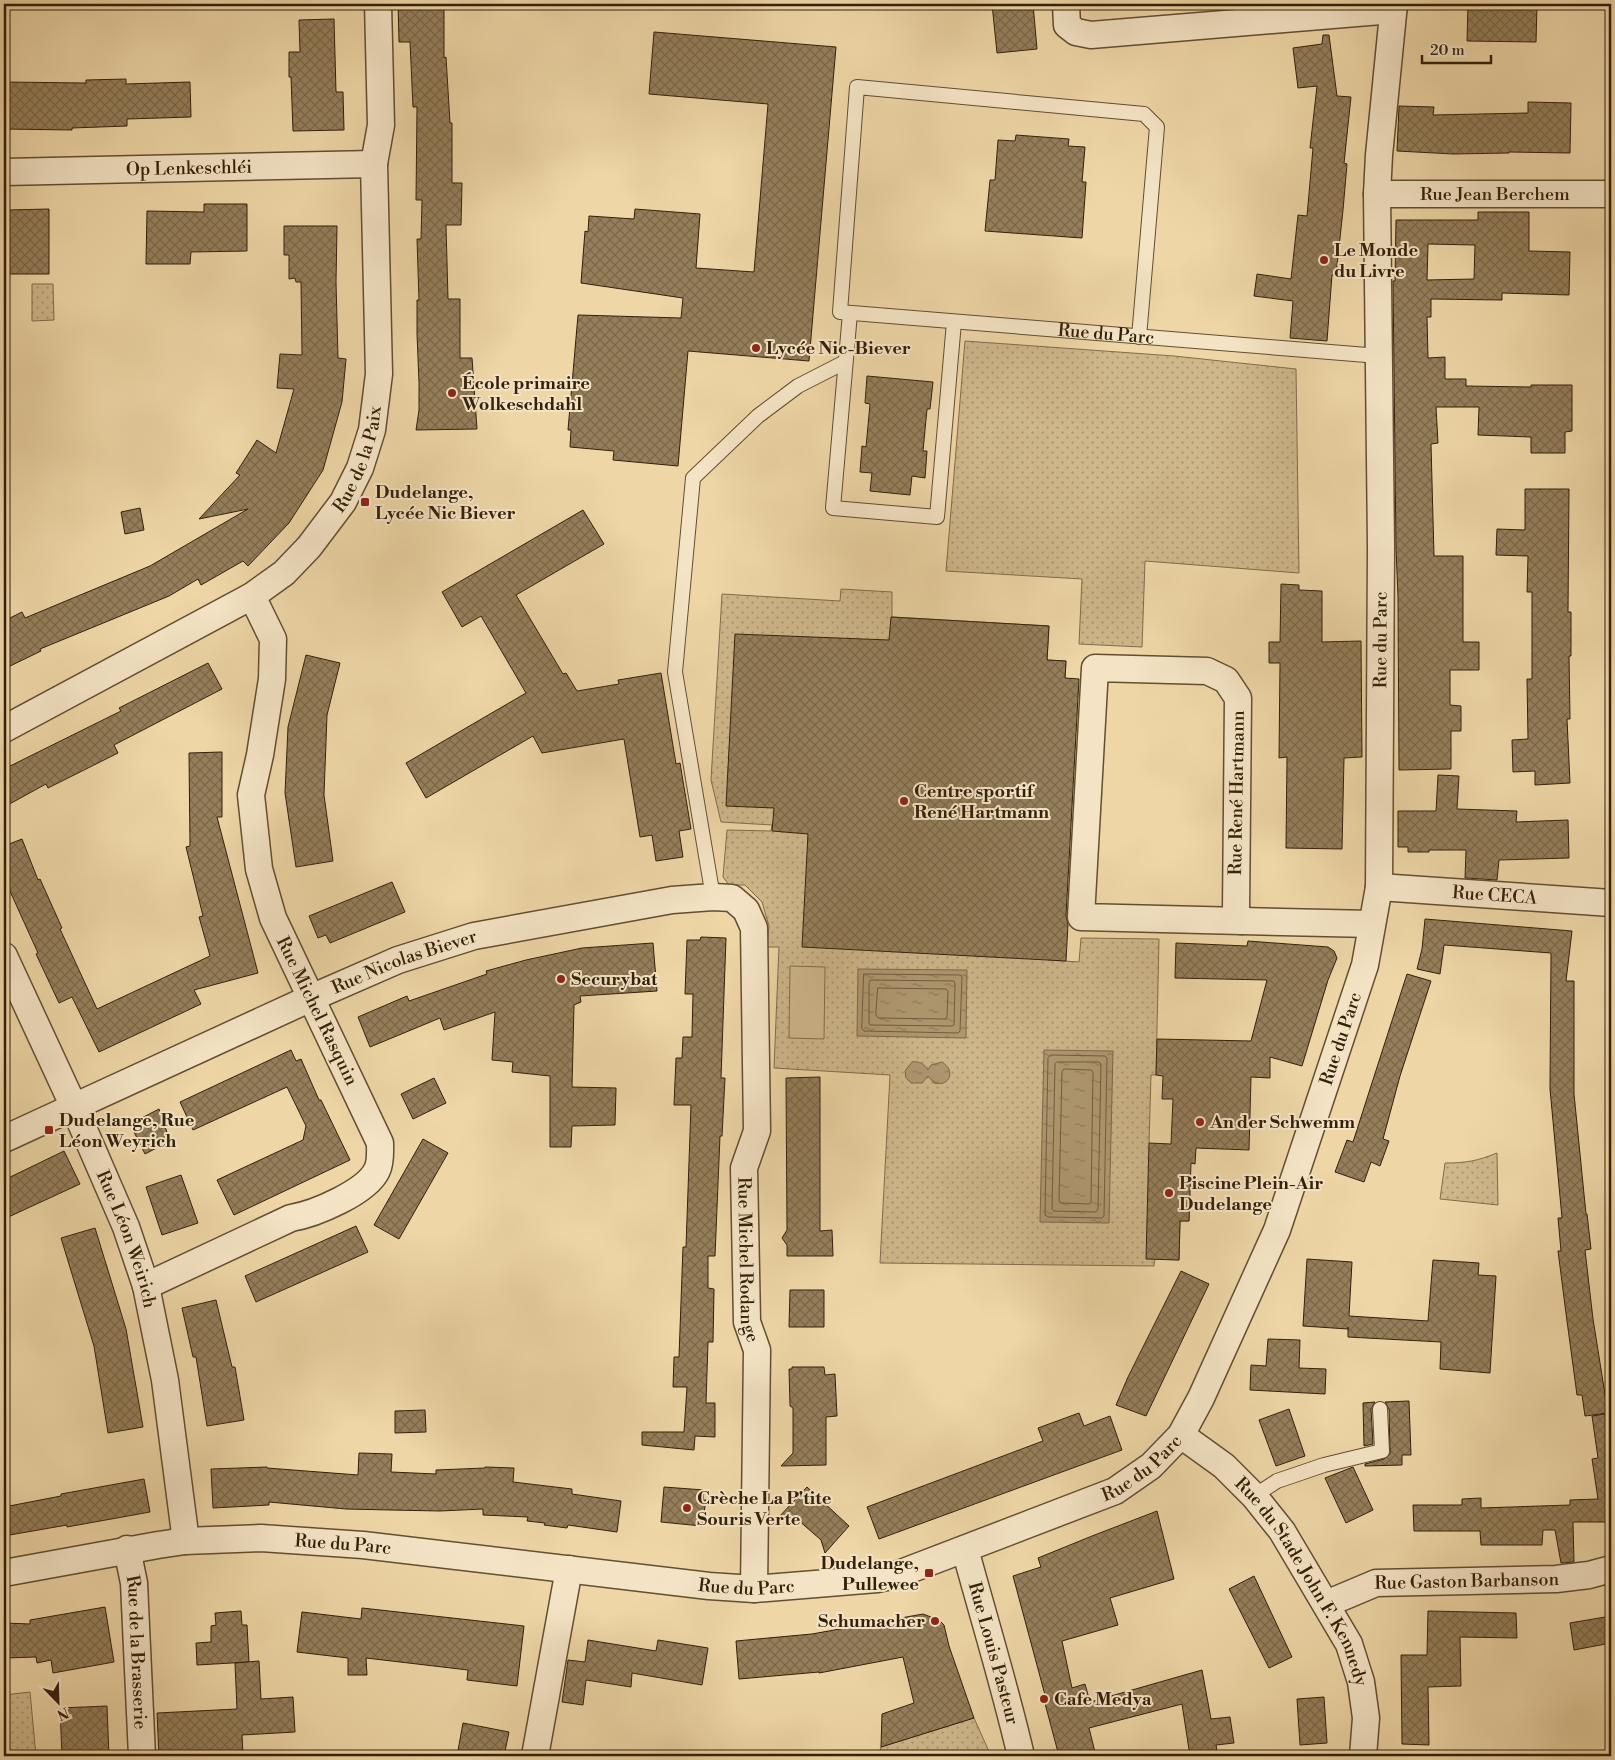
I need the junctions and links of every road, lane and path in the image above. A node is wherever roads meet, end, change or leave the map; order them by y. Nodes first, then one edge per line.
1 (378, 4) edge
2 (1066, 4) edge
3 (1394, 7) edge
4 (374, 164) junction
5 (4, 172) edge
6 (1377, 194) junction
7 (1611, 194) edge
8 (850, 313) junction
9 (954, 322) junction
10 (1139, 337) junction
11 (1379, 356) junction
12 (846, 362) junction
13 (252, 596) junction
14 (4, 729) edge
15 (1380, 887) junction
16 (713, 896) junction
17 (1611, 903) edge
18 (1242, 921) junction
19 (1372, 924) junction
20 (4, 956) edge
21 (311, 998) junction
22 (74, 1107) junction
23 (4, 1139) edge
24 (146, 1286) junction
25 (1380, 1410) dead end
26 (1181, 1435) junction
27 (1254, 1496) junction
28 (185, 1541) junction
29 (127, 1549) junction
30 (966, 1550) junction
31 (569, 1569) junction
32 (1611, 1569) edge
33 (4, 1573) edge
34 (754, 1588) junction
35 (1326, 1604) junction
36 (142, 1756) edge
37 (536, 1756) edge
38 (1021, 1756) edge
39 (1363, 1756) edge

1 - 4 street, Rue de la Paix
2 - 3 street
3 - 6 street, Rue du Parc
4 - 5 street, Op Lenkeschléi
4 - 13 street, Rue de la Paix
6 - 7 street, Rue Jean Berchem
6 - 11 street, Rue du Parc
8 - 9 lane, Rue du Parc
8 - 10 lane
8 - 12 lane
9 - 10 lane, Rue du Parc
9 - 12 lane
10 - 11 lane, Rue du Parc
11 - 15 street, Rue du Parc
12 - 16 lane
13 - 14 street, Rue de la Paix
13 - 21 street, Rue Michel Rasquin
15 - 17 street, Rue CECA
15 - 19 street, Rue du Parc
16 - 21 street, Rue Nicolas Biever
16 - 34 street, Rue Michel Rodange
18 - 18 street, Rue René Hartmann
18 - 19 street
19 - 26 street, Rue du Parc
20 - 22 street, Rue Léon Weirich
21 - 22 street, Rue Nicolas Biever
21 - 24 street, Rue Michel Rasquin
22 - 23 street, Rue Nicolas Biever
22 - 24 street, Rue Léon Weirich
24 - 28 street, Rue Léon Weirich
25 - 27 lane
26 - 27 street, Rue du Stade John F. Kennedy
26 - 30 street, Rue du Parc
27 - 35 street, Rue du Stade John F. Kennedy
28 - 29 street, Rue du Parc
28 - 31 street, Rue du Parc
29 - 33 street, Rue du Parc
29 - 36 street, Rue de la Brasserie
30 - 34 street, Rue du Parc
30 - 38 street, Rue Louis Pasteur
31 - 34 street, Rue du Parc
31 - 37 street
32 - 35 street, Rue Gaston Barbanson
35 - 39 street, Rue du Stade John F. Kennedy

